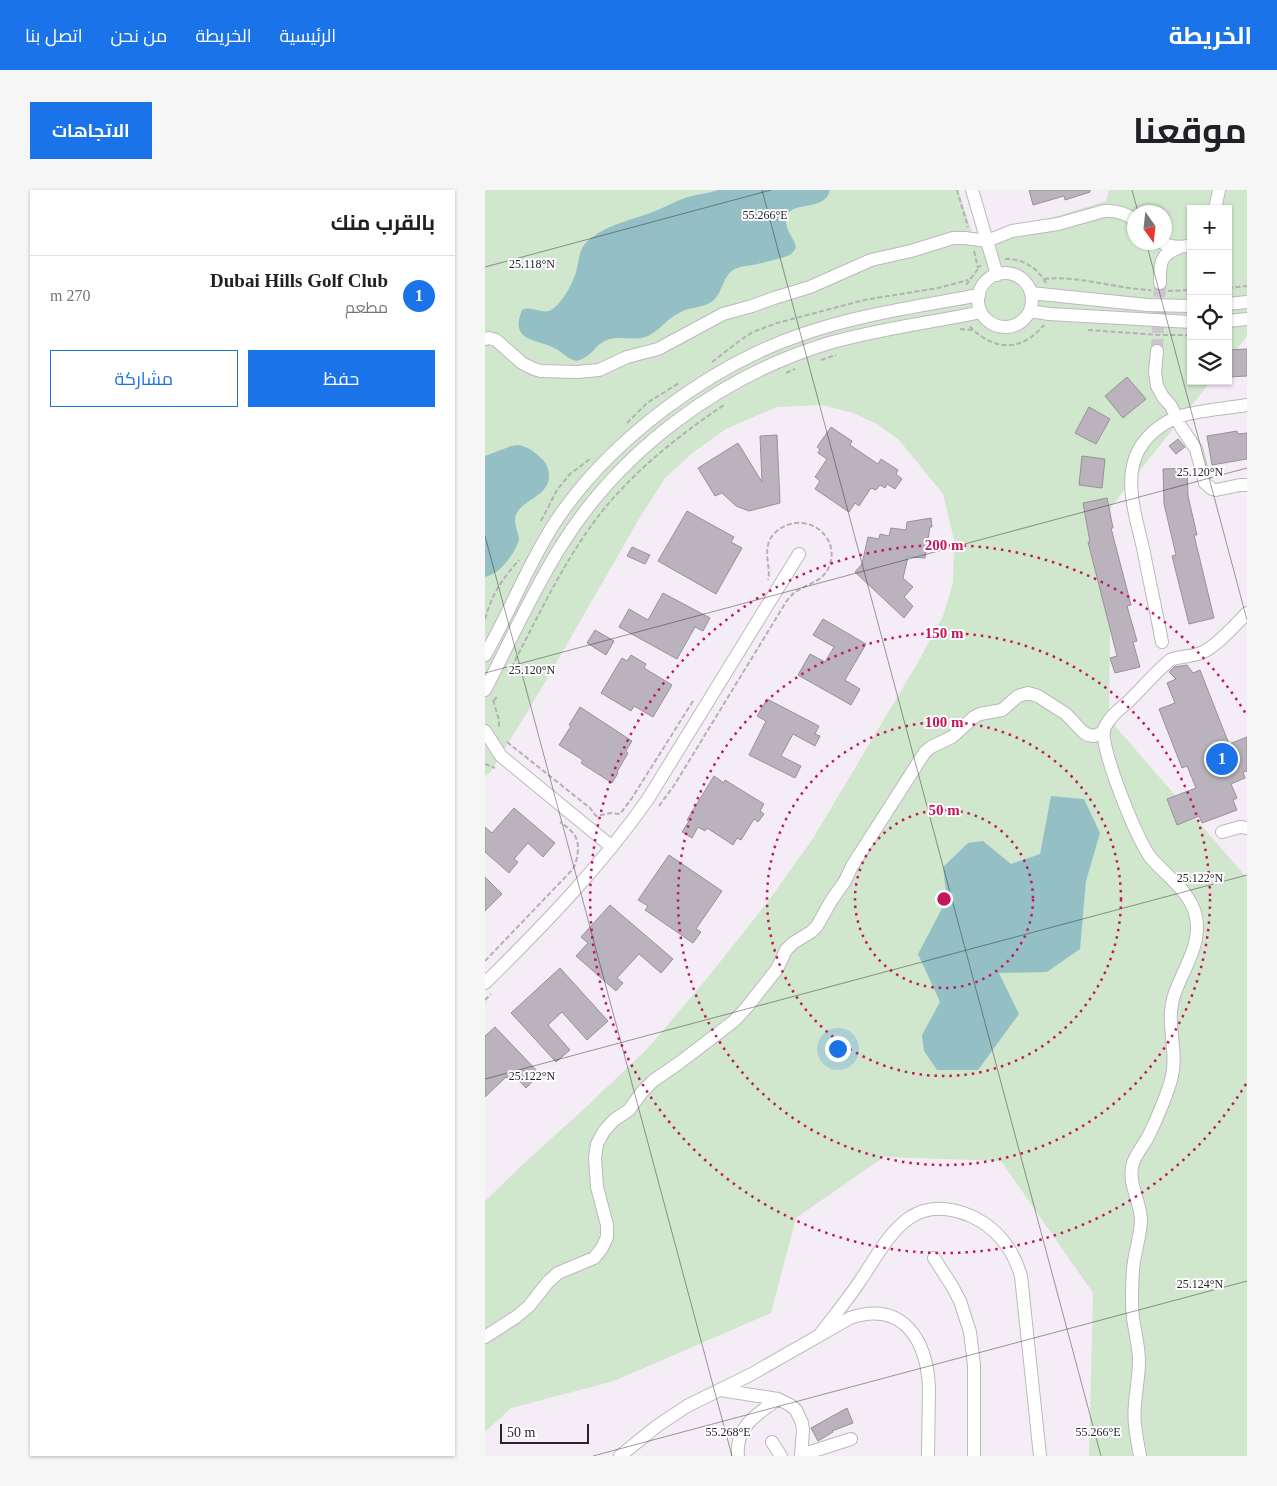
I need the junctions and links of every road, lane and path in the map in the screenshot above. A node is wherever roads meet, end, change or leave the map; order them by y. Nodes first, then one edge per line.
1 (971, 190) edge
2 (1219, 190) edge
3 (1216, 205) edge
4 (1127, 215) edge
5 (987, 241) junction
6 (1184, 247) edge
7 (1155, 250) edge
8 (1160, 265) junction
9 (997, 276) junction
10 (1044, 279) dead end
11 (1247, 286) edge
12 (1158, 288) junction
13 (1232, 288) edge
14 (1187, 290) edge
15 (1031, 293) junction
16 (979, 295) junction
17 (1247, 302) edge
18 (1232, 304) edge
19 (1187, 306) edge
20 (1030, 311) junction
21 (981, 312) junction
22 (1049, 314) junction
23 (965, 315) junction
24 (1247, 319) edge
25 (1232, 321) edge
26 (1187, 322) edge
27 (958, 329) dead end
28 (1087, 329) dead end
29 (973, 330) junction
30 (1187, 335) edge
31 (485, 339) edge
32 (1157, 351) tunnel mouth
33 (839, 354) dead end
34 (814, 362) dead end
35 (797, 368) dead end
36 (781, 375) dead end
37 (727, 403) dead end
38 (1247, 405) edge
39 (1177, 418) junction
40 (1247, 485) edge
41 (799, 554) dead end
42 (766, 585) dead end
43 (1247, 613) edge
44 (1162, 642) dead end
45 (485, 655) edge
46 (507, 676) dead end
47 (485, 690) edge
48 (498, 693) dead end
49 (696, 696) dead end
50 (494, 701) dead end
51 (485, 731) edge
52 (1104, 732) junction
53 (505, 741) dead end
54 (485, 752) edge
55 (501, 756) junction
56 (485, 764) edge
57 (497, 769) dead end
58 (648, 799) junction
59 (559, 820) dead end
60 (1247, 828) edge
61 (1222, 832) dead end
62 (612, 847) junction
63 (485, 961) edge
64 (485, 982) edge
65 (934, 1258) dead end
66 (821, 1334) junction
67 (485, 1337) edge
68 (719, 1390) junction
69 (778, 1399) junction
70 (851, 1439) dead end
71 (772, 1442) dead end
72 (801, 1455) edge
73 (620, 1456) edge
74 (738, 1456) edge
75 (781, 1456) edge
76 (928, 1456) edge
77 (975, 1456) edge
78 (1040, 1456) edge
79 (1141, 1456) edge

1 - 5 street
2 - 3 street
4 - 5 street
5 - 9 street
5 - 31 street
6 - 8 street
7 - 8 street
8 - 12 street
9 - 15 street
9 - 16 street
10 - 12 path
11 - 13 path
12 - 14 path
15 - 19 street
15 - 20 street
16 - 21 street
16 - 45 street
17 - 18 street
20 - 21 street
20 - 22 street
21 - 23 street
22 - 26 street
22 - 29 path
23 - 29 path
23 - 47 street
24 - 25 street
27 - 29 path
28 - 30 path
32 - 39 street
33 - 34 path
35 - 36 path
37 - 46 path
38 - 39 street
39 - 40 street
39 - 44 street
41 - 58 street
42 - 58 path
43 - 52 street
48 - 50 path
49 - 53 path
51 - 55 street
52 - 67 street
52 - 79 street
54 - 55 street
55 - 62 street
56 - 57 path
58 - 62 street
59 - 63 path
60 - 61 street
62 - 64 street
65 - 77 street
66 - 68 street
66 - 76 street
66 - 78 street
68 - 69 street
68 - 73 street
69 - 72 street
69 - 74 street
70 - 72 street
71 - 75 street

